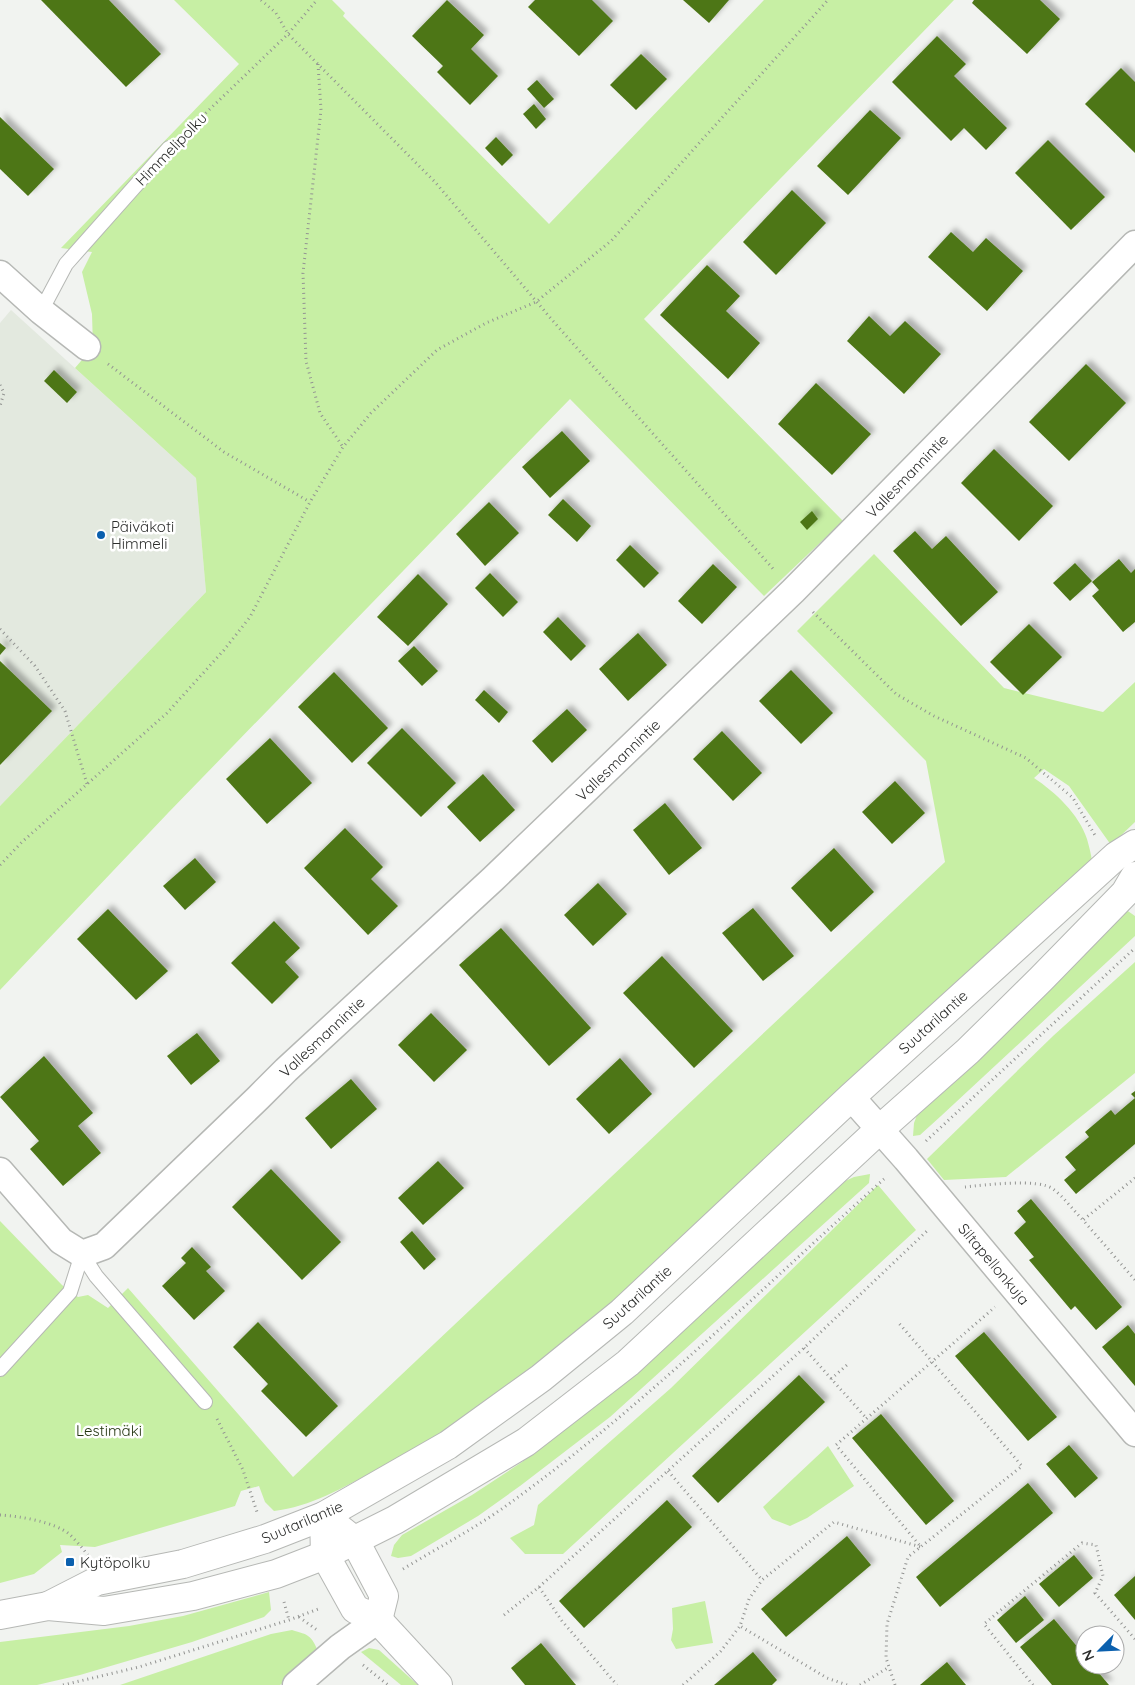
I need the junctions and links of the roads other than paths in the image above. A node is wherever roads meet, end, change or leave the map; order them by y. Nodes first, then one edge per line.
1 (169, 148) road end
2 (1135, 244) edge
3 (0, 274) edge
4 (41, 311) junction
5 (87, 348) road end
6 (1135, 844) edge
7 (1135, 876) edge
8 (851, 1097) junction
9 (880, 1129) junction
10 (0, 1172) edge
11 (82, 1254) junction
12 (0, 1369) edge
13 (205, 1402) road end
14 (1135, 1433) edge
15 (324, 1516) junction
16 (355, 1541) junction
17 (325, 1555) junction
18 (48, 1606) junction
19 (0, 1615) edge
20 (378, 1620) junction
21 (296, 1685) edge
22 (438, 1685) edge

1 - 4 lane, Himmelipolku
2 - 11 street, Vallesmannintie
3 - 4 street
4 - 5 street
6 - 8 main road, Suutarilantie
7 - 9 main road, Suutarilantie
8 - 9 street, Siltapellonkuja
8 - 15 main road, Suutarilantie
9 - 14 street, Siltapellonkuja
9 - 16 main road, Suutarilantie
10 - 11 street
11 - 12 lane
11 - 13 lane
15 - 16 main road
15 - 17 main road
15 - 18 main road, Suutarilantie
16 - 17 main road, Suutarilantie
16 - 20 main road
17 - 18 main road, Suutarilantie
17 - 20 main road
18 - 19 main road, Suutarilantie
20 - 21 street
20 - 22 main road

